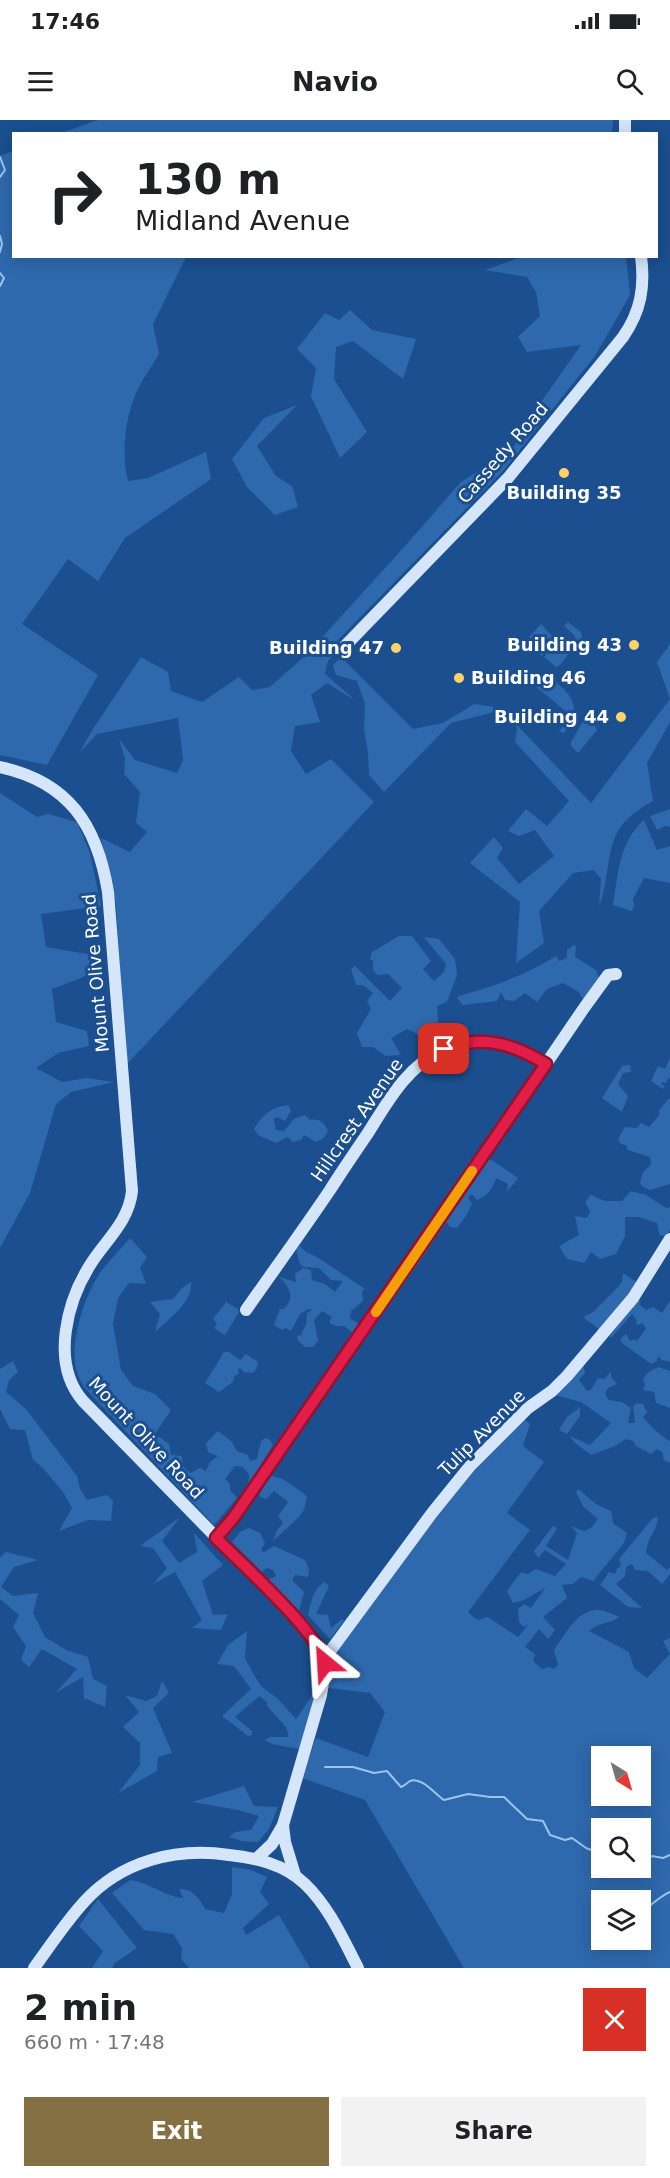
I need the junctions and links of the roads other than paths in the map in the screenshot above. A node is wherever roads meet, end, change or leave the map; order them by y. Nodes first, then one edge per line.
1 (641, 258) edge
2 (344, 647) dead end
3 (0, 767) edge
4 (616, 974) dead end
5 (546, 1064) junction
6 (670, 1239) edge
7 (246, 1310) dead end
8 (216, 1538) junction
9 (323, 1655) junction
10 (283, 1825) junction
11 (256, 1859) junction
12 (295, 1875) junction
13 (34, 1968) edge
14 (358, 1968) edge

1 - 2 street, Cassedy Road
3 - 8 street, Mount Olive Road
4 - 5 street
5 - 7 street, Hillcrest Avenue
5 - 8 street
6 - 9 street, Tulip Avenue
8 - 9 street, Mount Olive Road
9 - 10 street
10 - 11 street
10 - 12 street
11 - 12 street
11 - 13 street
12 - 14 street

